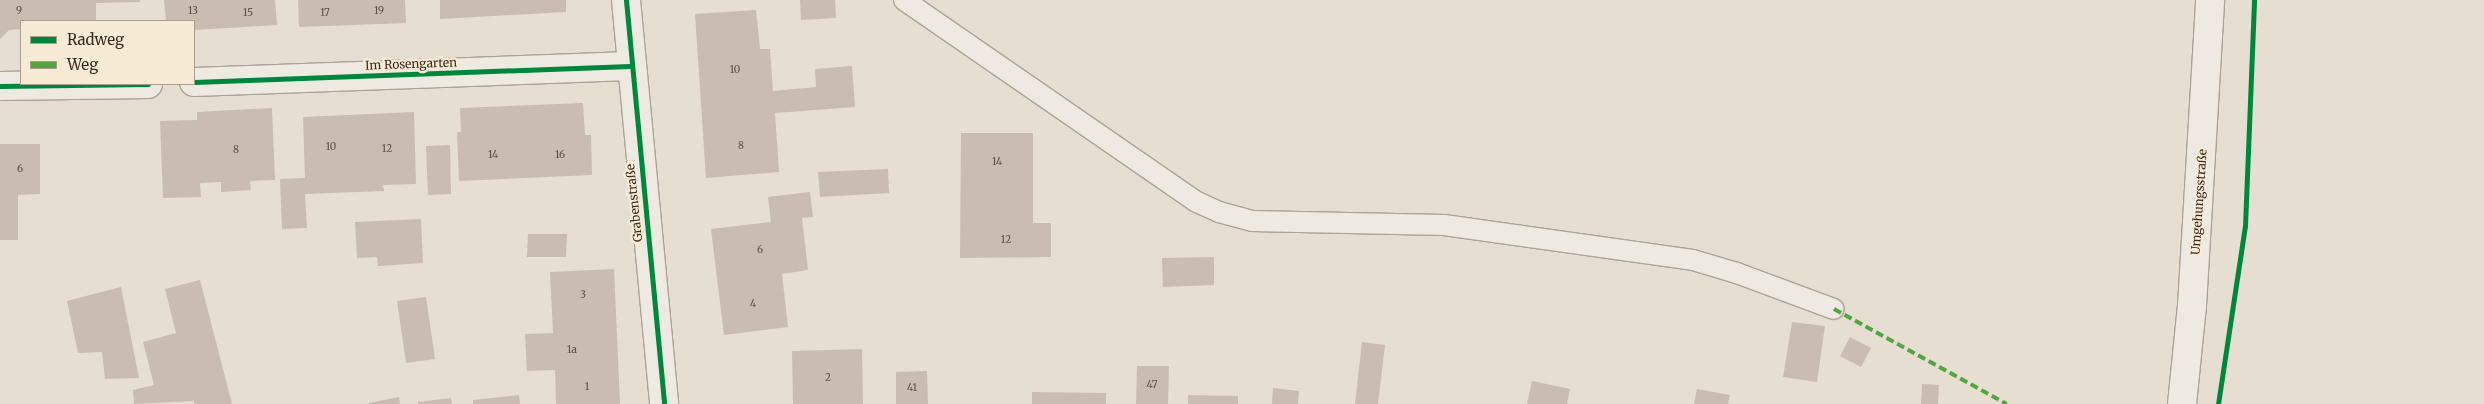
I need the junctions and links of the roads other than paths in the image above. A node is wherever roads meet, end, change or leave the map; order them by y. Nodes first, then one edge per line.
1 (626, 0) edge
2 (904, 0) edge
3 (2210, 0) edge
4 (630, 66) junction
5 (195, 82) edge
6 (74, 85) edge
7 (0, 86) edge
8 (1834, 308) dead end
9 (664, 404) edge
10 (2182, 404) edge

1 - 4 street, Grabenstraße
2 - 8 lane
3 - 10 street, Umgehungsstraße
4 - 5 street, Im Rosengarten
4 - 9 street, Grabenstraße
6 - 7 street

